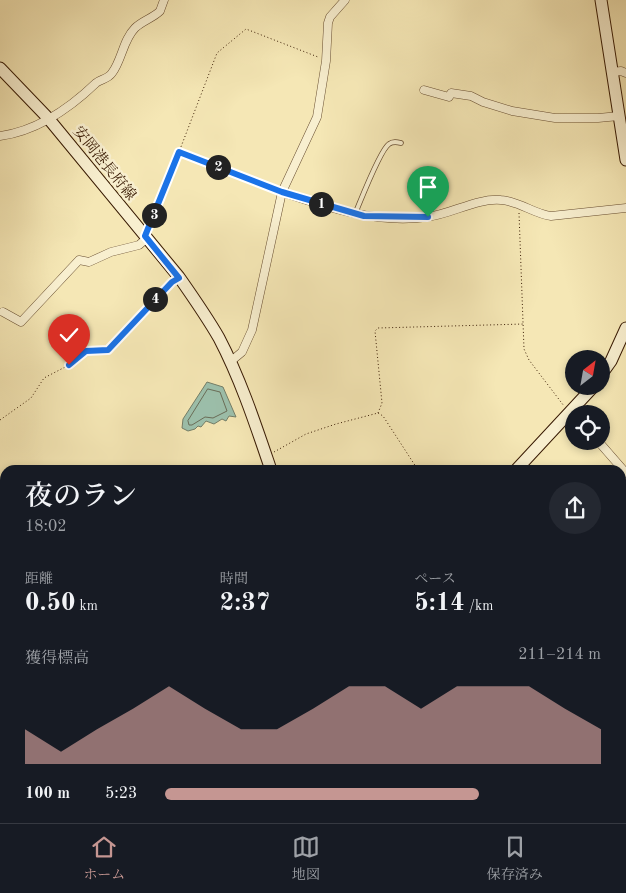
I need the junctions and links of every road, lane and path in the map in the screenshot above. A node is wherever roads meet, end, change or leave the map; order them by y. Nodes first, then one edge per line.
1 (164, 0) edge
2 (345, 0) edge
3 (601, 0) edge
4 (326, 60) junction
5 (0, 68) edge
6 (612, 72) junction
7 (626, 73) edge
8 (424, 90) dead end
9 (619, 116) junction
10 (48, 118) junction
11 (0, 136) edge
12 (401, 143) dead end
13 (179, 152) junction
14 (626, 160) edge
15 (282, 192) junction
16 (521, 205) junction
17 (626, 208) edge
18 (355, 214) junction
19 (146, 237) junction
20 (179, 278) junction
21 (3, 312) dead end
22 (524, 324) junction
23 (626, 328) edge
24 (230, 362) junction
25 (610, 362) edge
26 (587, 395) edge
27 (579, 405) edge
28 (565, 407) edge
29 (378, 413) junction
30 (0, 420) edge
31 (565, 421) edge
32 (606, 450) edge
33 (266, 456) junction
34 (269, 465) edge
35 (415, 465) edge
36 (521, 465) edge
37 (619, 465) edge

1 - 10 street
2 - 4 street
3 - 6 main road
4 - 13 path
4 - 15 street
5 - 10 main road, 安岡港長府線
6 - 7 street
6 - 9 main road
8 - 9 street
9 - 14 main road
10 - 11 street
10 - 19 main road, 安岡港長府線
12 - 18 lane
13 - 15 path
13 - 19 path
15 - 18 street
15 - 24 street
16 - 17 street
16 - 18 street
16 - 22 path
19 - 20 main road, 安岡港長府線
19 - 21 street
20 - 24 main road, 安岡港長府線
20 - 30 path
22 - 28 path
22 - 29 path
23 - 25 main road
24 - 33 main road, 安岡港長府線
26 - 27 main road
29 - 33 path
29 - 35 path
31 - 36 main road
32 - 37 street
33 - 34 main road, 安岡港長府線

